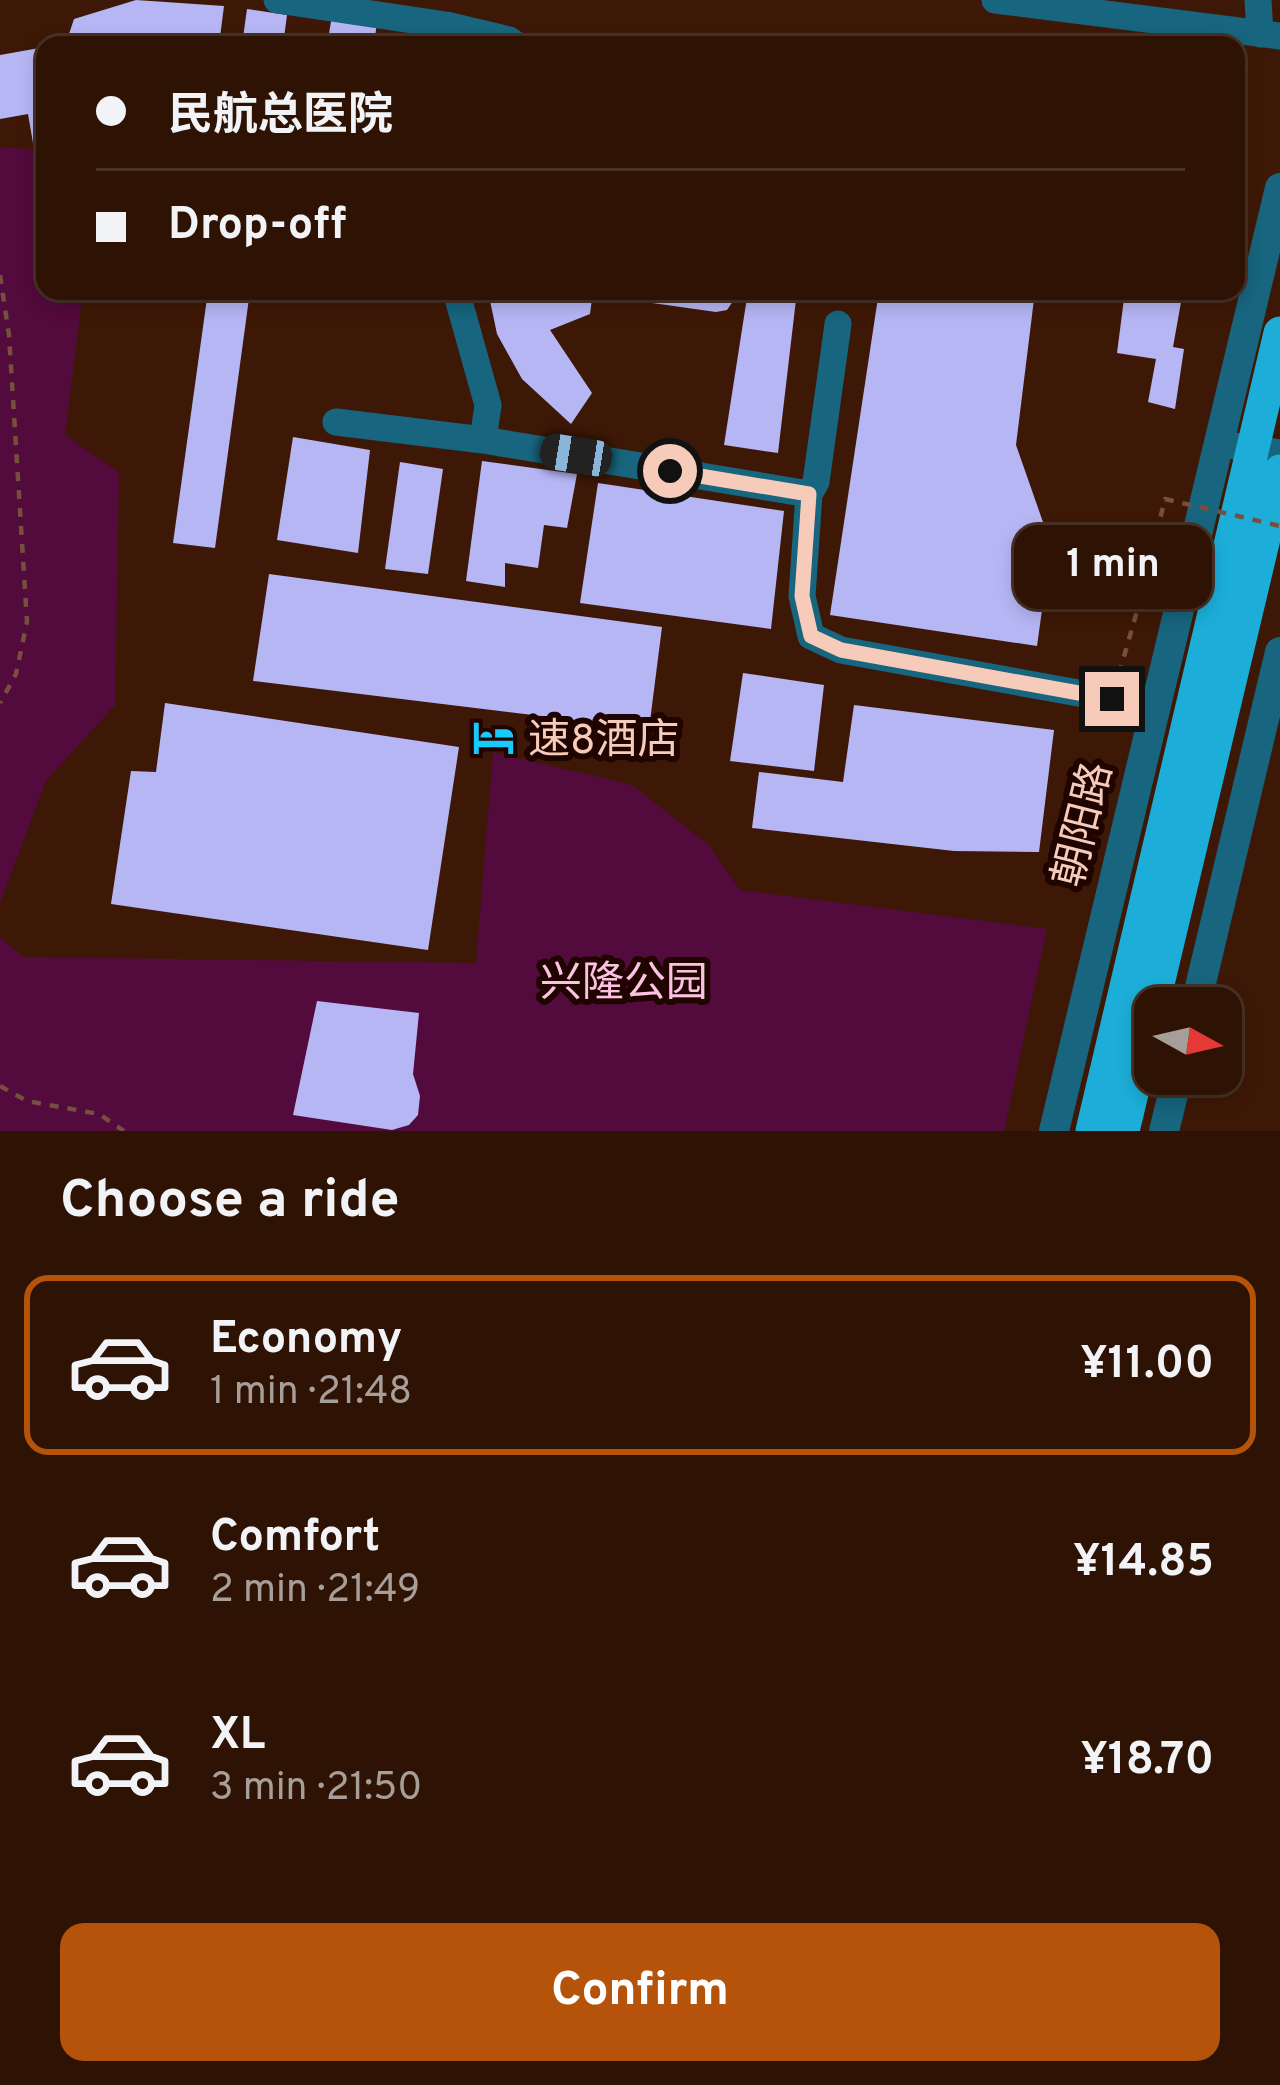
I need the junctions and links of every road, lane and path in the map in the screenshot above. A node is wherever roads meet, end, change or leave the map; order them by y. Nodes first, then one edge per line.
1 (277, 0) edge
2 (995, 0) edge
3 (1258, 0) edge
4 (1270, 35) edge
5 (484, 36) edge
6 (1280, 188) edge
7 (0, 275) edge
8 (459, 300) edge
9 (838, 324) dead end
10 (1280, 333) edge
11 (336, 422) dead end
12 (483, 440) junction
13 (1251, 448) edge
14 (1280, 471) edge
15 (809, 494) junction
16 (1280, 526) edge
17 (1280, 652) edge
18 (1112, 699) junction
19 (0, 703) edge
20 (1156, 707) junction
21 (1200, 987) edge
22 (0, 1086) edge
23 (1173, 1095) edge
24 (124, 1131) edge
25 (1054, 1131) edge
26 (1092, 1131) edge
27 (1123, 1131) edge
28 (1164, 1131) edge

1 - 5 street
2 - 4 street
3 - 4 street
6 - 13 street, 朝阳路
7 - 19 path
8 - 12 street
9 - 15 street
10 - 13 highway, 朝阳路
11 - 12 street
12 - 15 street
13 - 20 street, 朝阳路
13 - 26 highway, 朝阳路
14 - 27 highway
15 - 18 street
16 - 18 path, bridge
17 - 21 street
18 - 20 street
20 - 25 street, 朝阳路
22 - 24 path
23 - 28 street

